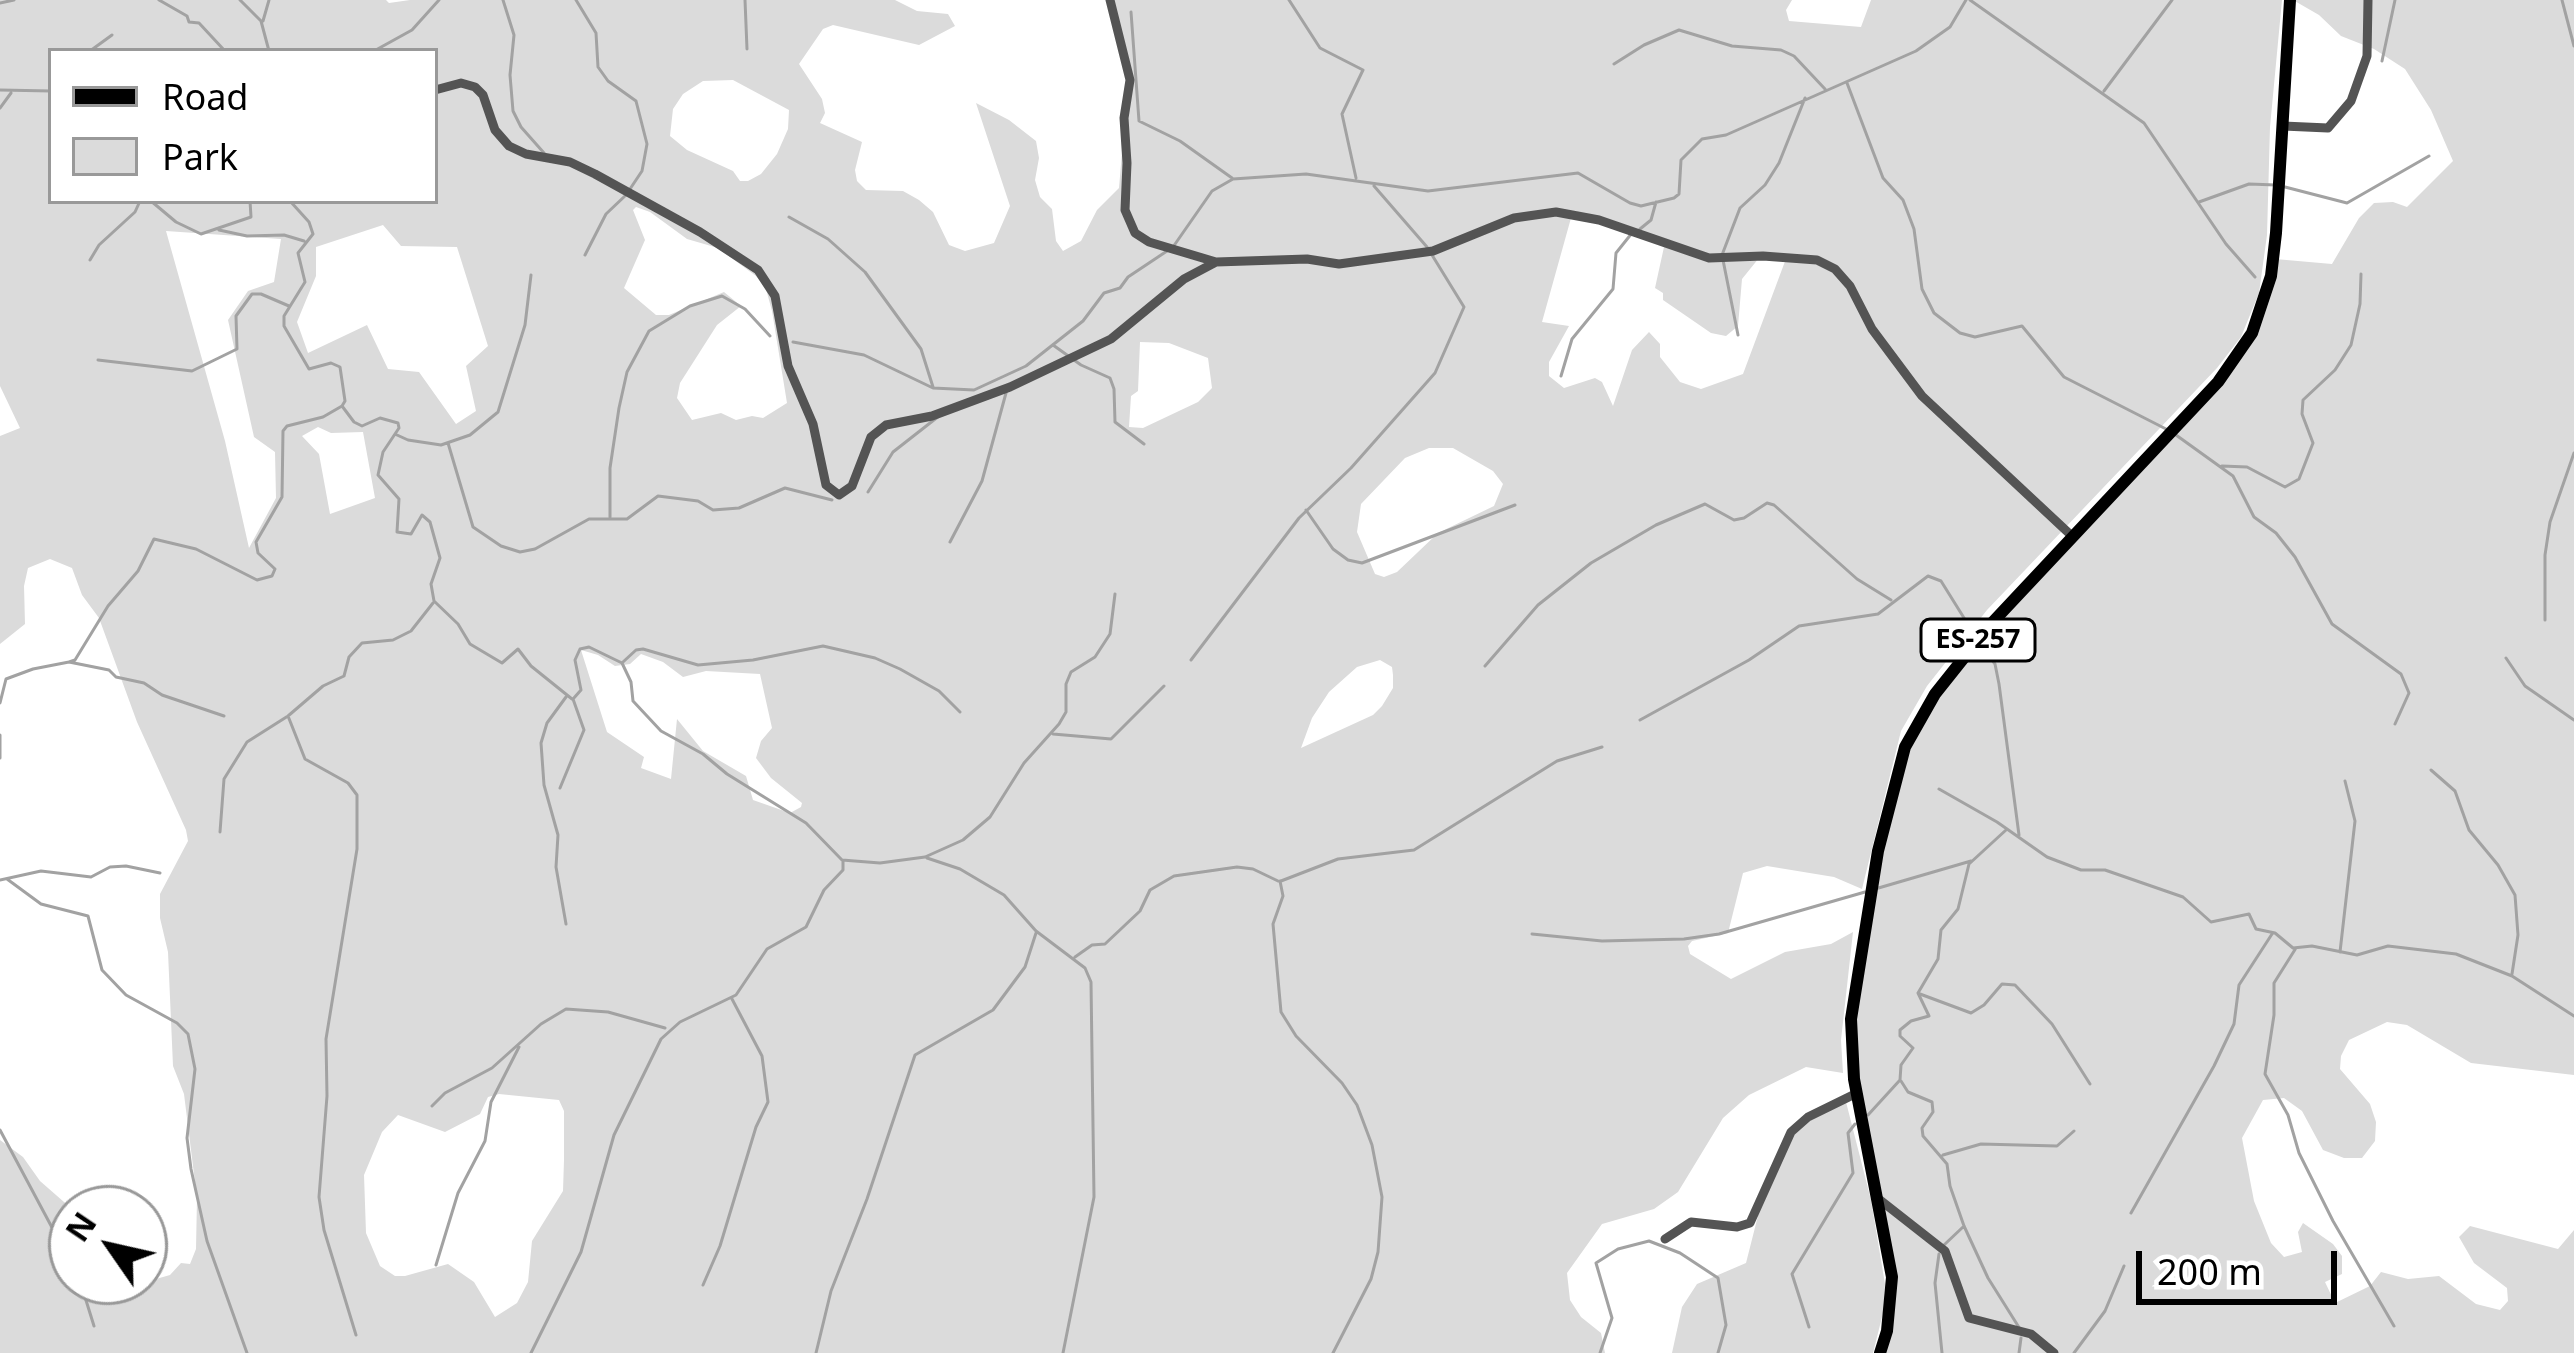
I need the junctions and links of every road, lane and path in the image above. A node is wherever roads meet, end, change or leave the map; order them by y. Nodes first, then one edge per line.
1 (1110, 0) edge
2 (2368, 0) edge
3 (2290, 1) edge
4 (438, 89) edge
5 (2283, 126) junction
6 (1216, 262) junction
7 (2073, 537) junction
8 (1857, 1093) junction
9 (1880, 1200) junction
10 (1665, 1240) dead end
11 (1880, 1353) edge
12 (2054, 1353) edge

1 - 6 street
2 - 5 street
3 - 5 main road, ES-257
4 - 6 street
5 - 7 main road, ES-257
6 - 7 street
7 - 8 main road, ES-257
8 - 9 main road, ES-257
8 - 10 street
9 - 11 main road, ES-257
9 - 12 street

